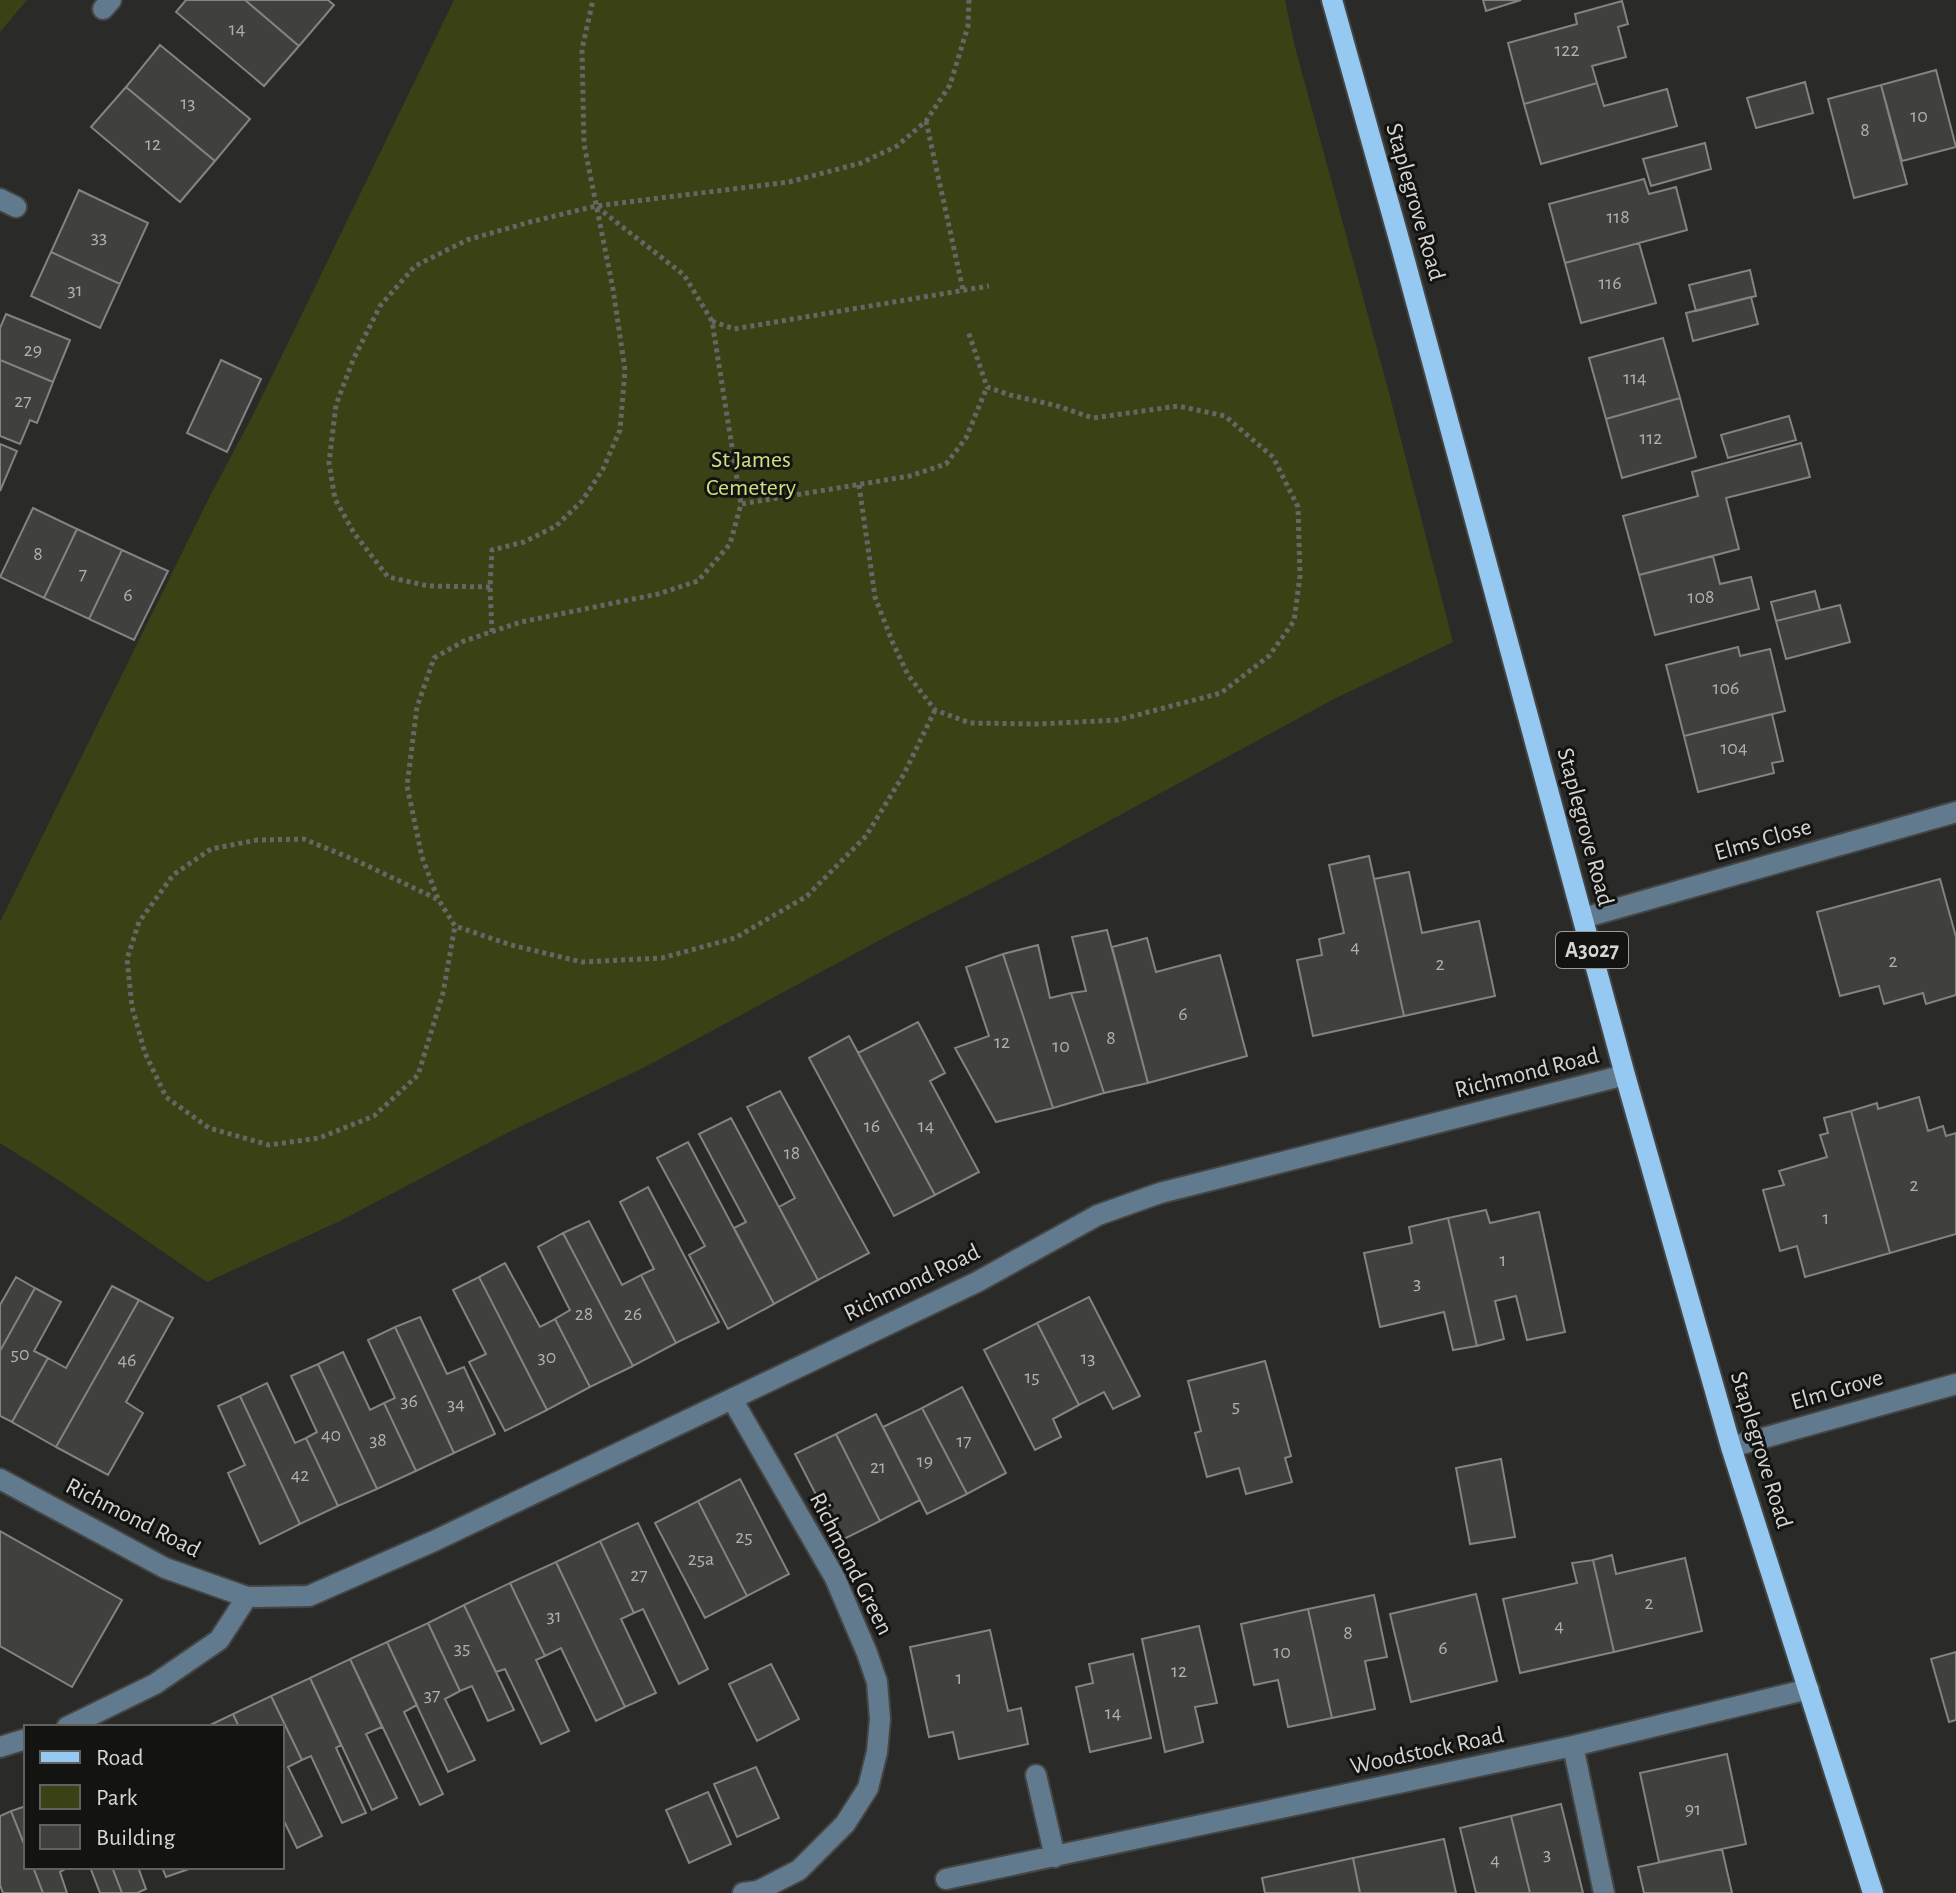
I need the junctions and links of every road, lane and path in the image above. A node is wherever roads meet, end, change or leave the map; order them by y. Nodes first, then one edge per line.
1 (593, 0) edge
2 (969, 0) edge
3 (1332, 0) edge
4 (926, 121) junction
5 (596, 206) junction
6 (989, 286) dead end
7 (963, 290) junction
8 (712, 321) junction
9 (968, 331) dead end
10 (987, 387) junction
11 (859, 485) junction
12 (741, 504) junction
13 (490, 587) junction
14 (492, 632) junction
15 (935, 710) junction
16 (1956, 812) edge
17 (438, 899) junction
18 (1583, 918) junction
19 (455, 926) junction
20 (1625, 1075) junction
21 (1956, 1384) edge
22 (732, 1399) junction
23 (1731, 1447) junction
24 (0, 1479) edge
25 (247, 1597) junction
26 (1809, 1689) junction
27 (71, 1725) edge
28 (24, 1740) edge
29 (1573, 1746) junction
30 (0, 1747) edge
31 (1036, 1775) dead end
32 (1055, 1857) junction
33 (946, 1879) dead end
34 (743, 1893) edge
35 (1604, 1893) edge
36 (1873, 1893) edge

1 - 5 path
2 - 4 path
3 - 18 main road, Staplegrove Road / A3027
4 - 5 path
4 - 7 path
5 - 8 path
5 - 13 path
5 - 13 path
6 - 7 path
7 - 8 path
8 - 12 path
9 - 10 path
10 - 11 path
10 - 15 path
11 - 12 path
11 - 15 path
12 - 14 path
13 - 14 path
14 - 17 path
15 - 19 path
16 - 18 street, Elms Close
17 - 19 path
17 - 19 path
18 - 20 main road, Staplegrove Road / A3027
20 - 22 street, Richmond Road
20 - 23 main road, Staplegrove Road / A3027
21 - 23 street, Elm Grove
22 - 25 street, Richmond Road
22 - 34 street, Richmond Green
23 - 26 main road, Staplegrove Road / A3027
24 - 25 street, Richmond Road
25 - 27 street
26 - 29 street, Woodstock Road
26 - 36 main road, Staplegrove Road / A3027
28 - 30 street
29 - 32 street, Woodstock Road
29 - 35 street
31 - 32 street
32 - 33 street, Woodstock Road

